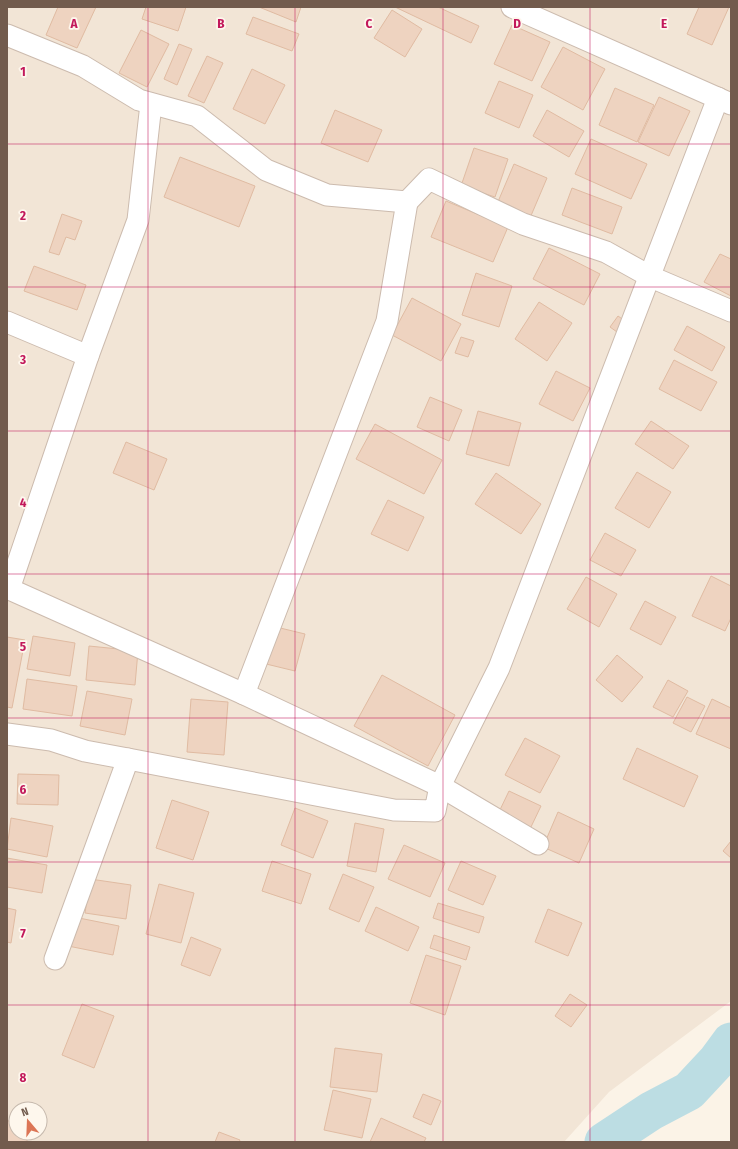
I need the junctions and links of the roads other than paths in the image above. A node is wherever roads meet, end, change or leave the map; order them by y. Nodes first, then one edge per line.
1 (512, 7) edge
2 (7, 35) edge
3 (725, 101) edge
4 (151, 104) junction
5 (407, 202) junction
6 (651, 277) junction
7 (731, 311) edge
8 (7, 322) edge
9 (88, 356) junction
10 (8, 589) edge
11 (244, 694) junction
12 (7, 734) edge
13 (128, 760) junction
14 (440, 786) junction
15 (538, 844) dead end
16 (55, 959) dead end

1 - 3 street
2 - 4 street
3 - 6 street
4 - 5 street
4 - 9 street
5 - 6 street
5 - 11 street
6 - 7 street
6 - 14 street
8 - 9 street
9 - 10 street
10 - 11 street
11 - 14 street
12 - 13 street
13 - 14 street
13 - 16 street
14 - 15 street

